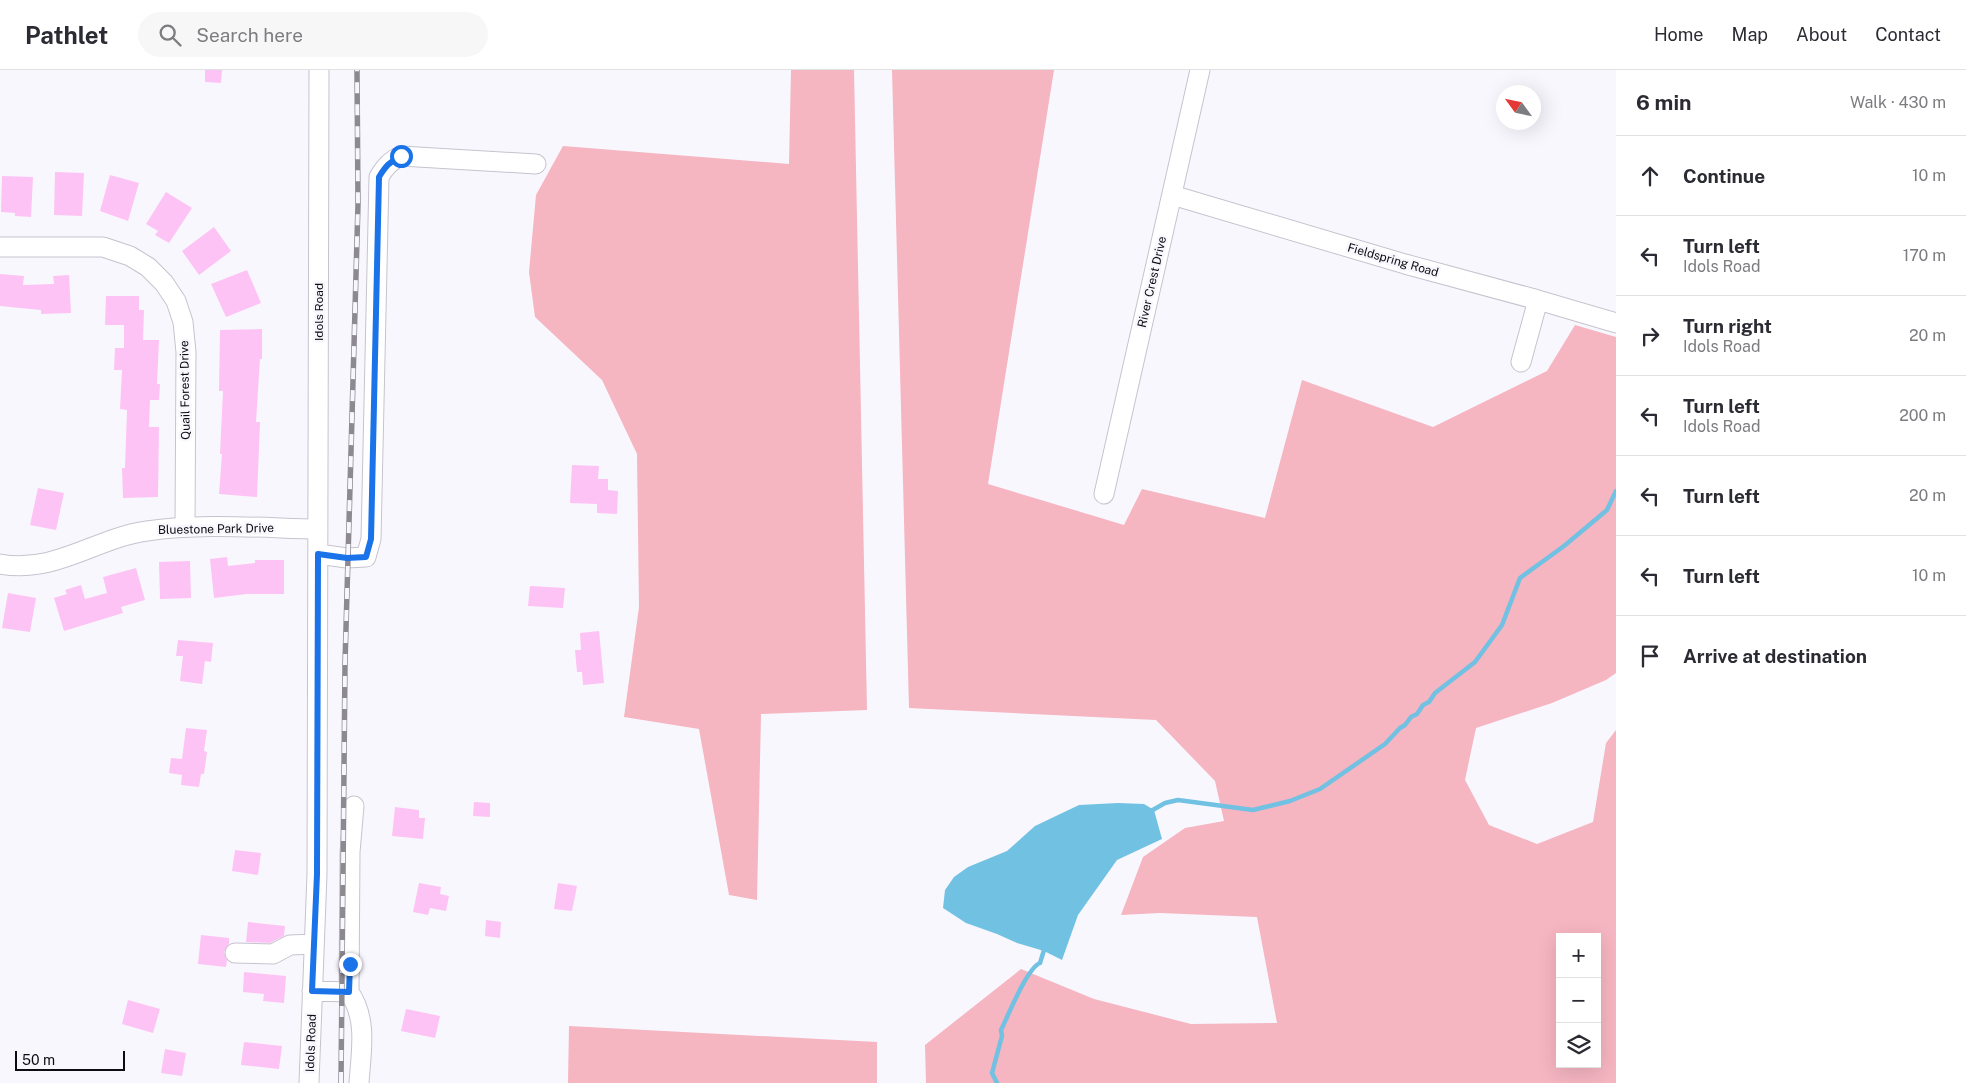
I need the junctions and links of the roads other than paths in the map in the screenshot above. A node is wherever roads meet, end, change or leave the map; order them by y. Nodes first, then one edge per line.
1 (319, 70) edge
2 (1200, 70) edge
3 (536, 164) dead end
4 (1172, 195) junction
5 (0, 247) edge
6 (1538, 300) junction
7 (1616, 323) edge
8 (1521, 362) dead end
9 (1104, 494) dead end
10 (185, 527) junction
11 (318, 529) junction
12 (318, 554) junction
13 (0, 564) edge
14 (354, 806) dead end
15 (314, 944) junction
16 (235, 953) dead end
17 (312, 991) junction
18 (349, 992) junction
19 (309, 1083) edge
20 (359, 1083) edge

1 - 11 street, Idols Road
2 - 4 street, River Crest Drive
3 - 12 street
4 - 6 street, Fieldspring Road
4 - 9 street, River Crest Drive
5 - 10 street, Quail Forest Drive
6 - 7 street, Fieldspring Road
6 - 8 street
10 - 11 street, Bluestone Park Drive
10 - 13 street, Bluestone Park Drive
11 - 12 street, Idols Road
12 - 15 street, Idols Road
14 - 18 street
15 - 16 street
15 - 17 street, Idols Road
17 - 18 street
17 - 19 street, Idols Road
18 - 20 street

